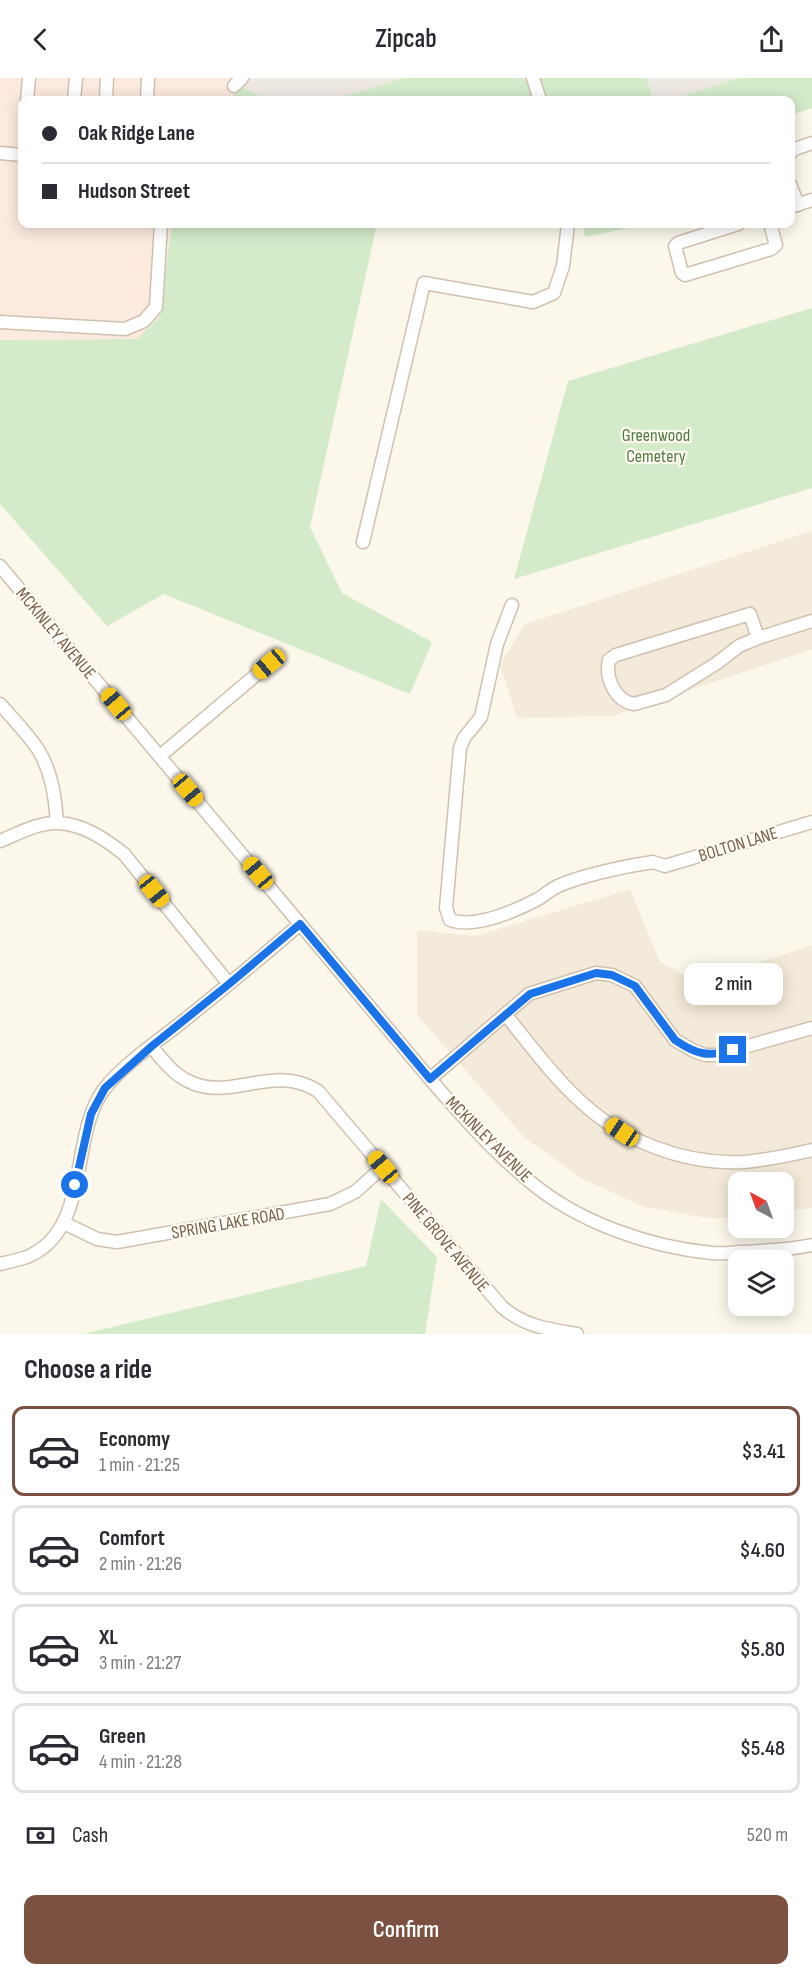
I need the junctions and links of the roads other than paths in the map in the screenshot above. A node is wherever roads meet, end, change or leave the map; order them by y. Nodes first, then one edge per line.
1 (29, 78) edge
2 (76, 78) edge
3 (107, 78) edge
4 (148, 78) edge
5 (533, 78) edge
6 (27, 96) edge
7 (74, 96) edge
8 (106, 96) edge
9 (147, 96) edge
10 (539, 96) edge
11 (812, 143) edge
12 (795, 149) edge
13 (0, 153) edge
14 (18, 155) edge
15 (812, 200) edge
16 (795, 206) edge
17 (161, 228) edge
18 (567, 228) edge
19 (725, 228) edge
20 (771, 228) edge
21 (0, 322) edge
22 (363, 542) dead end
23 (0, 566) edge
24 (512, 605) dead end
25 (812, 621) edge
26 (758, 638) junction
27 (269, 664) dead end
28 (0, 704) edge
29 (160, 756) junction
30 (57, 822) junction
31 (812, 822) edge
32 (0, 841) edge
33 (300, 924) junction
34 (229, 984) junction
35 (505, 1014) junction
36 (812, 1028) edge
37 (152, 1046) junction
38 (430, 1079) junction
39 (812, 1149) edge
40 (383, 1167) junction
41 (64, 1223) junction
42 (812, 1245) edge
43 (0, 1264) edge
44 (577, 1334) edge

1 - 6 street
2 - 7 street
3 - 8 street
4 - 9 street
5 - 10 street
11 - 12 street
13 - 14 street
15 - 16 street
17 - 21 street
18 - 22 street
19 - 20 street
23 - 29 street, MCKINLEY AVENUE
24 - 31 street, BOLTON LANE
25 - 26 street
26 - 26 street
27 - 29 street
28 - 30 street
29 - 33 street, MCKINLEY AVENUE
30 - 32 street
30 - 34 street
33 - 34 street
33 - 38 street, MCKINLEY AVENUE
34 - 37 street
35 - 36 street
35 - 38 street
35 - 39 street
37 - 40 street, PINE GROVE AVENUE
37 - 41 street
38 - 42 street, MCKINLEY AVENUE
40 - 41 street, SPRING LAKE ROAD
40 - 44 street, PINE GROVE AVENUE
41 - 43 street

